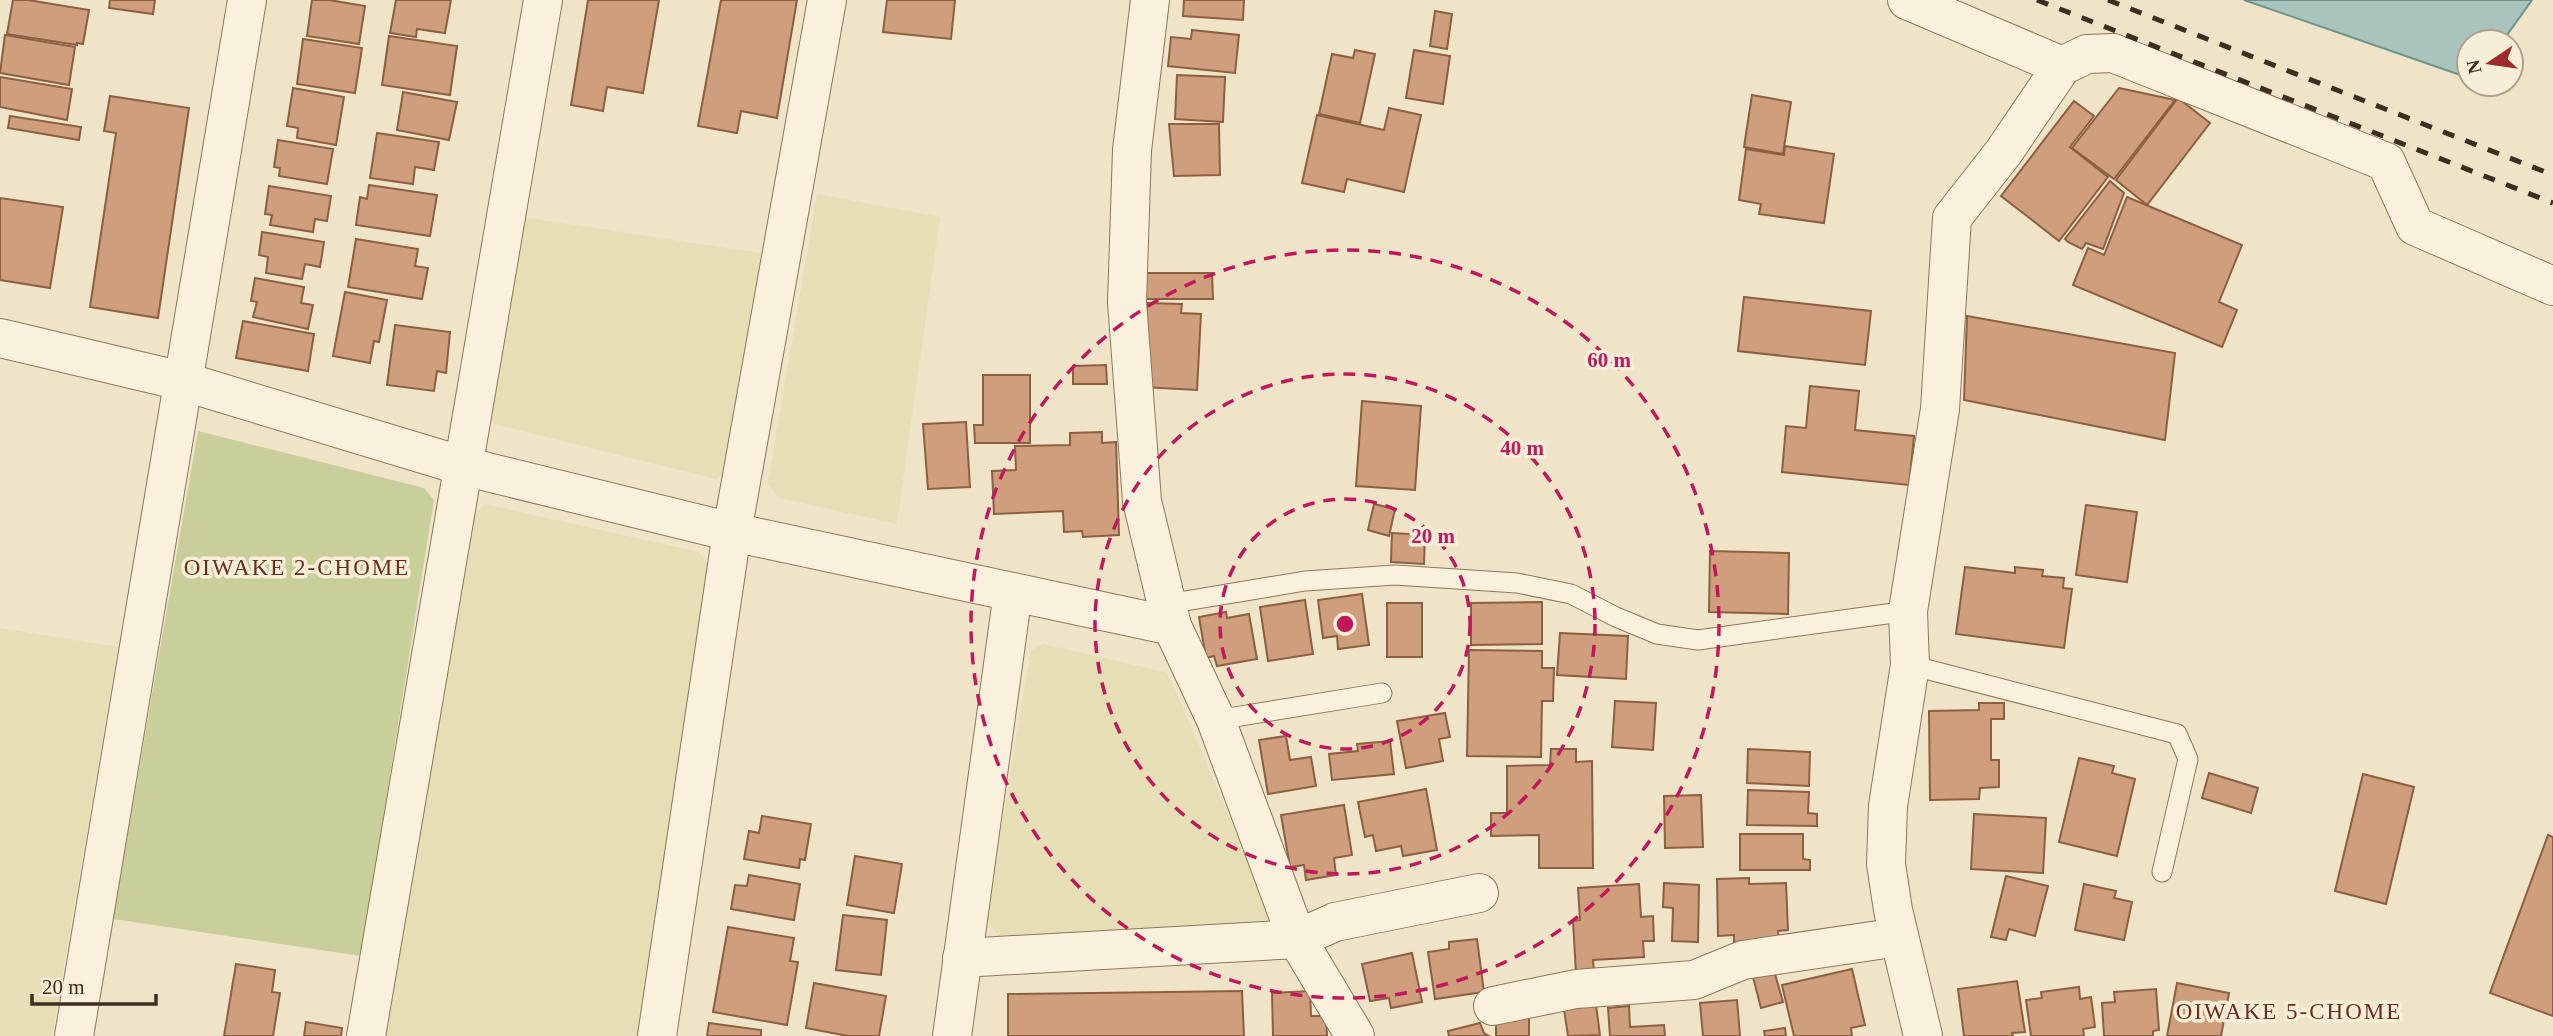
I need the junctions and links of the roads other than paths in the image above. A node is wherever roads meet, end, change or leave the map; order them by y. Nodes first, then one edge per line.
1 (247, 0) edge
2 (543, 0) edge
3 (827, 0) edge
4 (1150, 0) edge
5 (1907, 0) edge
6 (2062, 66) junction
7 (2553, 286) edge
8 (0, 338) edge
9 (182, 381) junction
10 (463, 466) junction
11 (732, 532) junction
12 (1013, 592) junction
13 (1908, 611) junction
14 (1170, 615) junction
15 (1910, 665) junction
16 (1382, 692) dead end
17 (1216, 720) junction
18 (2162, 872) dead end
19 (1479, 893) dead end
20 (1899, 937) junction
21 (1297, 939) junction
22 (962, 958) junction
23 (1493, 1006) dead end
24 (74, 1036) edge
25 (366, 1036) edge
26 (657, 1036) edge
27 (951, 1036) edge
28 (1354, 1036) edge
29 (1923, 1036) edge

1 - 9 street
2 - 10 street
3 - 11 street
4 - 14 street
5 - 6 street
6 - 7 street
6 - 13 street
8 - 9 street
9 - 10 street
9 - 24 street
10 - 11 street
10 - 25 street
11 - 12 street
11 - 26 street
12 - 14 street
12 - 22 street
13 - 14 lane
13 - 15 street
14 - 17 street
15 - 18 lane
15 - 20 street
16 - 17 lane
17 - 21 street
19 - 21 street
20 - 23 street
20 - 29 street
21 - 22 street
21 - 28 street
22 - 27 street

